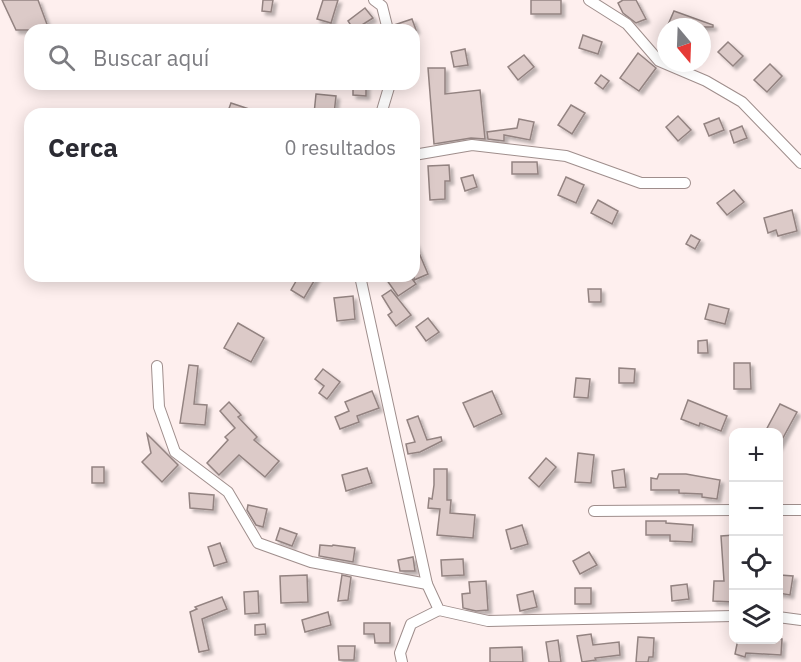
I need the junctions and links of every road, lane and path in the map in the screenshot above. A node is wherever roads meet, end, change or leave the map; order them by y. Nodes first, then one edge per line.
1 (589, 0) edge
2 (381, 2) edge
3 (386, 24) edge
4 (388, 90) edge
5 (383, 108) edge
6 (420, 153) edge
7 (801, 163) edge
8 (685, 183) dead end
9 (361, 282) edge
10 (158, 366) dead end
11 (594, 510) dead end
12 (729, 510) edge
13 (783, 510) edge
14 (801, 510) edge
15 (427, 584) junction
16 (439, 610) junction
17 (729, 616) edge
18 (783, 618) edge
19 (801, 620) edge
20 (402, 662) edge

1 - 7 street
2 - 3 street
4 - 5 street
6 - 8 street
9 - 15 street
10 - 15 street
11 - 12 street
13 - 14 street
15 - 16 street
16 - 17 street
16 - 20 street
18 - 19 street

